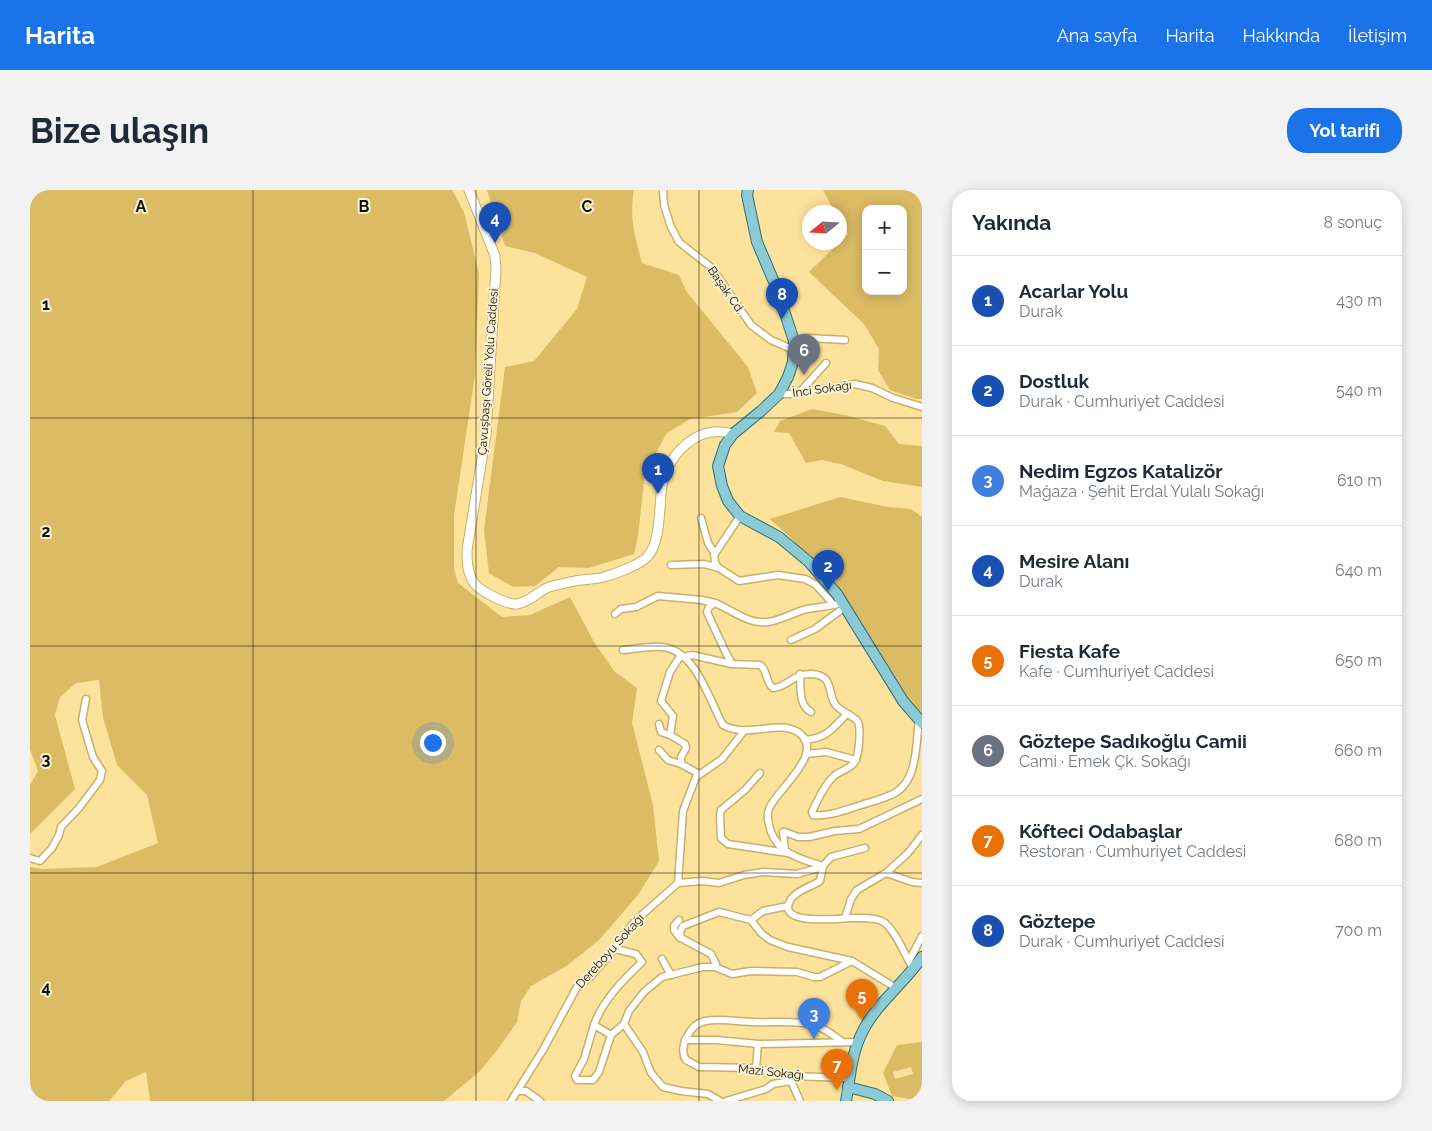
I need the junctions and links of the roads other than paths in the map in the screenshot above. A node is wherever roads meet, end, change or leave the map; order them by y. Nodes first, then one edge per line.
1 (469, 190) edge
2 (663, 190) edge
3 (748, 190) edge
4 (846, 340) dead end
5 (794, 345) junction
6 (826, 363) dead end
7 (799, 393) junction
8 (779, 394) junction
9 (922, 407) edge
10 (733, 434) junction
11 (740, 516) junction
12 (701, 518) dead end
13 (714, 555) junction
14 (670, 565) dead end
15 (719, 568) junction
16 (715, 603) junction
17 (840, 605) junction
18 (614, 614) dead end
19 (791, 640) dead end
20 (623, 650) dead end
21 (682, 656) junction
22 (732, 664) junction
23 (800, 674) junction
24 (86, 699) dead end
25 (811, 712) dead end
26 (847, 714) junction
27 (921, 721) edge
28 (659, 724) dead end
29 (744, 731) junction
30 (670, 735) junction
31 (805, 740) junction
32 (659, 750) dead end
33 (806, 754) junction
34 (856, 760) junction
35 (681, 764) junction
36 (760, 773) dead end
37 (699, 774) junction
38 (922, 799) edge
39 (922, 835) edge
40 (865, 848) dead end
41 (787, 852) junction
42 (30, 858) edge
43 (823, 866) junction
44 (886, 873) junction
45 (678, 883) junction
46 (922, 884) edge
47 (788, 906) junction
48 (845, 918) junction
49 (679, 920) dead end
50 (751, 920) junction
51 (922, 936) edge
52 (681, 938) junction
53 (615, 949) junction
54 (922, 958) edge
55 (662, 959) dead end
56 (852, 961) junction
57 (911, 965) junction
58 (714, 967) junction
59 (671, 975) junction
60 (896, 988) junction
61 (624, 1024) junction
62 (594, 1025) junction
63 (611, 1035) junction
64 (685, 1040) junction
65 (843, 1042) junction
66 (858, 1042) junction
67 (758, 1044) junction
68 (756, 1068) junction
69 (791, 1078) junction
70 (849, 1083) junction
71 (518, 1091) junction
72 (511, 1101) edge
73 (540, 1101) edge
74 (720, 1101) edge
75 (726, 1101) edge
76 (800, 1101) edge
77 (846, 1101) edge
78 (888, 1101) edge

1 - 10 main road, Çavuşbaşı Göreli Yolu Caddesi
2 - 5 street, Başak Cd.
3 - 5 main road
4 - 5 street
5 - 8 main road
6 - 7 street
7 - 8 street, İnci Sokağı
7 - 9 street, İnci Sokağı
8 - 10 main road
10 - 11 main road
11 - 13 street
11 - 17 main road
12 - 13 street
13 - 15 street
14 - 15 street
15 - 17 street
16 - 17 street
16 - 18 street
16 - 22 street
17 - 19 street
17 - 27 main road
20 - 21 street
21 - 22 street
21 - 29 street
21 - 30 street
22 - 23 street
23 - 25 street
23 - 26 street
24 - 42 street
26 - 31 street
26 - 34 street
27 - 34 street
28 - 30 street
29 - 31 street
29 - 37 street
30 - 35 street
31 - 33 street
32 - 35 street
33 - 34 street
33 - 41 street
35 - 37 street
36 - 41 street
37 - 45 street
38 - 41 street
39 - 44 street
40 - 43 street
41 - 43 street
43 - 45 street
43 - 47 street
44 - 46 street
44 - 48 street
45 - 53 street, Dereboyu Sokağı
47 - 48 street
47 - 50 street
48 - 57 street
49 - 52 street
50 - 52 street
50 - 56 street
51 - 57 street
52 - 58 street
53 - 62 street
53 - 71 street, Dereboyu Sokağı
54 - 57 main road
55 - 59 street
56 - 58 street
56 - 60 street
57 - 60 main road
58 - 59 street
59 - 61 street
60 - 66 main road
61 - 63 street
61 - 74 street
62 - 63 street
62 - 63 street
64 - 65 street
64 - 67 street
64 - 68 street, Mazi Sokağı
65 - 66 street
65 - 67 street
66 - 70 main road
67 - 68 street
68 - 69 street, Mazi Sokağı
69 - 70 street, Mazi Sokağı
69 - 75 street
69 - 76 street
70 - 77 main road
70 - 78 main road
71 - 72 street, Dereboyu Sokağı
71 - 73 street

